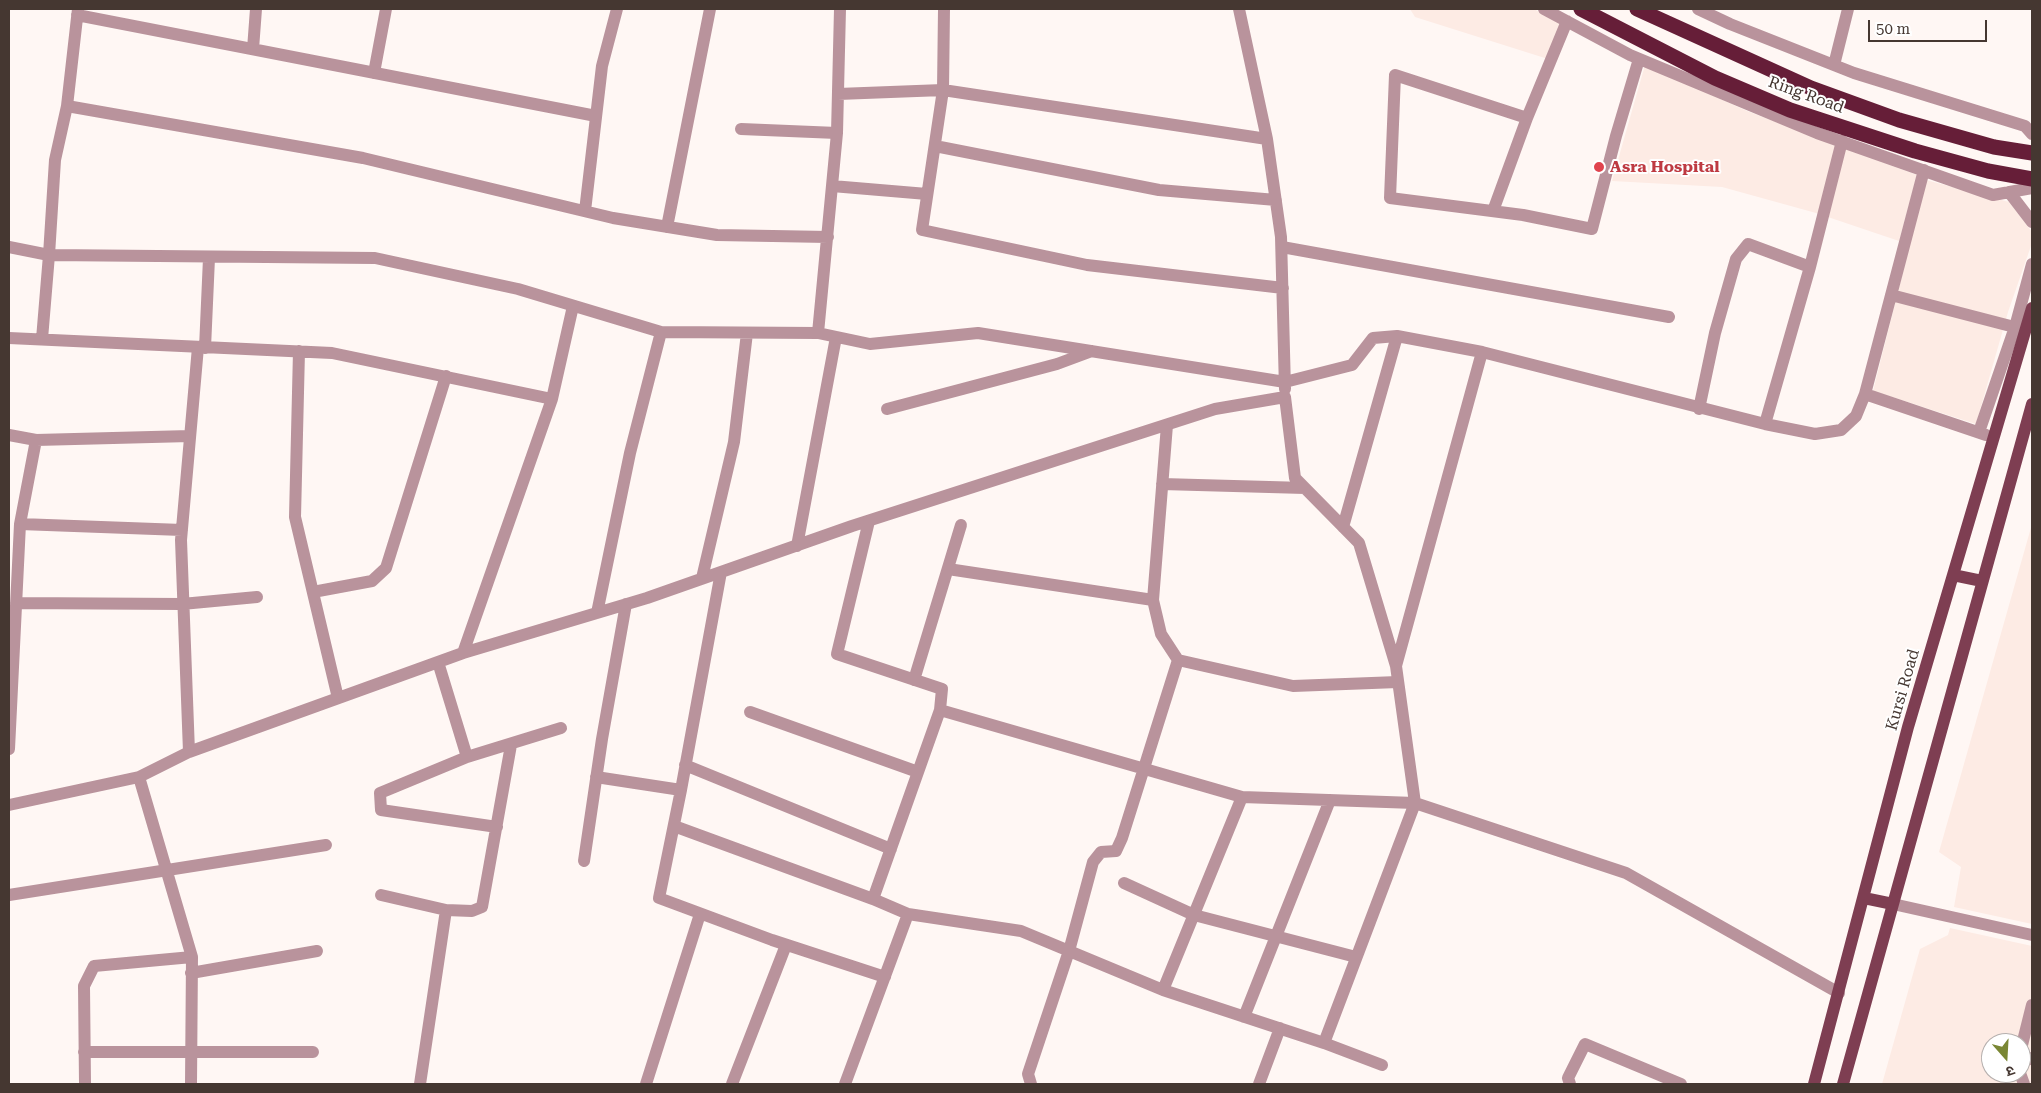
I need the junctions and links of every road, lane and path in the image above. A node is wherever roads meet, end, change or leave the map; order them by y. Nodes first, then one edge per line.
1 (256, 9) edge
2 (386, 9) edge
3 (617, 9) edge
4 (710, 9) edge
5 (840, 9) edge
6 (944, 9) edge
7 (1239, 9) edge
8 (1544, 9) edge
9 (1581, 9) edge
10 (1637, 9) edge
11 (1698, 9) edge
12 (1848, 9) edge
13 (77, 12) edge
14 (1567, 21) junction
15 (253, 49) junction
16 (1639, 58) junction
17 (1834, 65) junction
18 (374, 73) junction
19 (943, 90) junction
20 (838, 94) junction
21 (67, 106) junction
22 (596, 116) junction
23 (1527, 118) junction
24 (741, 130) dead end
25 (837, 133) junction
26 (2032, 134) edge
27 (1268, 139) junction
28 (1842, 141) junction
29 (935, 146) junction
30 (2032, 153) edge
31 (1924, 170) junction
32 (2032, 179) edge
33 (832, 186) junction
34 (2032, 188) edge
35 (2009, 192) junction
36 (927, 194) junction
37 (1276, 200) junction
38 (585, 211) junction
39 (1493, 211) junction
40 (2032, 222) edge
41 (667, 226) junction
42 (828, 237) junction
43 (9, 247) edge
44 (1282, 247) junction
45 (49, 255) junction
46 (209, 258) junction
47 (2032, 264) edge
48 (1810, 267) junction
49 (1283, 288) junction
50 (1891, 295) junction
51 (573, 306) junction
52 (2032, 308) edge
53 (1669, 317) dead end
54 (2020, 328) junction
55 (661, 332) junction
56 (747, 333) junction
57 (818, 333) junction
58 (1397, 336) junction
59 (836, 337) junction
60 (9, 338) edge
61 (42, 339) junction
62 (201, 348) junction
63 (299, 351) junction
64 (1092, 351) junction
65 (1482, 352) junction
66 (446, 376) junction
67 (1285, 382) junction
68 (1866, 394) junction
69 (1285, 397) junction
70 (552, 399) junction
71 (2032, 404) edge
72 (887, 409) dead end
73 (1699, 409) junction
74 (1765, 424) junction
75 (1167, 425) junction
76 (1979, 432) junction
77 (9, 436) edge
78 (190, 436) junction
79 (1994, 437) junction
80 (36, 440) junction
81 (2027, 441) edge
82 (1162, 484) junction
83 (1305, 488) junction
84 (869, 521) junction
85 (20, 524) junction
86 (961, 526) dead end
87 (1343, 527) junction
88 (182, 530) junction
89 (796, 546) junction
90 (948, 569) junction
91 (721, 572) junction
92 (1953, 575) junction
93 (702, 578) junction
94 (1982, 581) junction
95 (313, 592) junction
96 (257, 597) dead end
97 (1153, 600) junction
98 (16, 603) junction
99 (182, 604) junction
100 (626, 604) junction
101 (597, 613) junction
102 (463, 653) junction
103 (1178, 660) junction
104 (438, 662) junction
105 (1396, 666) junction
106 (914, 680) junction
107 (1398, 682) junction
108 (338, 698) junction
109 (940, 710) junction
110 (750, 712) dead end
111 (561, 728) dead end
112 (511, 745) junction
113 (9, 749) edge
114 (189, 752) junction
115 (467, 757) junction
116 (685, 765) junction
117 (1144, 768) junction
118 (918, 772) junction
119 (139, 777) junction
120 (596, 777) junction
121 (681, 790) junction
122 (1242, 797) junction
123 (1330, 800) junction
124 (1415, 803) junction
125 (9, 805) edge
126 (674, 826) junction
127 (497, 827) junction
128 (326, 845) dead end
129 (891, 849) junction
130 (584, 861) dead end
131 (166, 869) junction
132 (1124, 883) dead end
133 (9, 895) edge
134 (381, 895) dead end
135 (1864, 898) junction
136 (873, 899) junction
137 (1893, 904) junction
138 (446, 910) junction
139 (700, 914) junction
140 (908, 914) junction
141 (1194, 915) junction
142 (2032, 935) edge
143 (1275, 937) junction
144 (786, 945) junction
145 (317, 951) dead end
146 (1069, 951) junction
147 (192, 956) junction
148 (1356, 958) junction
149 (191, 973) junction
150 (885, 977) junction
151 (1163, 990) junction
152 (1839, 993) junction
153 (2032, 1005) edge
154 (1244, 1017) junction
155 (1280, 1028) junction
156 (2025, 1033) edge
157 (1324, 1043) junction
158 (84, 1052) junction
159 (313, 1052) dead end
160 (191, 1053) junction
161 (1382, 1066) dead end
162 (85, 1084) edge
163 (191, 1084) edge
164 (420, 1084) edge
165 (646, 1084) edge
166 (732, 1084) edge
167 (845, 1084) edge
168 (1031, 1084) edge
169 (1259, 1084) edge
170 (1570, 1084) edge
171 (1681, 1084) edge
172 (1814, 1084) edge
173 (1843, 1084) edge

1 - 15 street
2 - 18 street
3 - 22 street
4 - 41 street
5 - 20 street
6 - 19 street
7 - 27 street
8 - 14 street
9 - 32 highway, Ring Road
10 - 30 highway, Ring Road
11 - 17 street
12 - 17 street
13 - 15 street
13 - 21 street
14 - 16 street
14 - 23 street
15 - 18 street
16 - 28 street
16 - 39 street
17 - 26 street
18 - 22 street
19 - 20 street
19 - 27 street
19 - 29 street
20 - 25 street
21 - 38 street
21 - 45 street
22 - 38 street
23 - 39 street
23 - 39 street
24 - 25 street
25 - 33 street
27 - 37 street
28 - 31 street
28 - 48 street
29 - 36 street
29 - 37 street
31 - 35 street
31 - 50 street
33 - 36 street
33 - 42 street
34 - 35 street
35 - 40 street
36 - 49 street
37 - 44 street
38 - 41 street
41 - 42 street
42 - 57 street
43 - 45 street
44 - 49 street
44 - 53 street
45 - 46 street
45 - 61 street
46 - 51 street
46 - 62 street
47 - 54 street
48 - 73 street
48 - 74 street
49 - 67 street
50 - 54 street
50 - 68 street
51 - 55 street
51 - 70 street
52 - 54 main road, Kursi Road
54 - 76 street
54 - 79 main road, Kursi Road
55 - 56 street
55 - 101 street
56 - 57 street
56 - 93 street
57 - 59 street
58 - 65 street
58 - 67 street
58 - 87 street
59 - 64 street
59 - 89 street
60 - 61 street
61 - 62 street
62 - 63 street
62 - 78 street
63 - 66 street
63 - 95 street
64 - 67 street
64 - 72 street
65 - 73 street
65 - 105 street
66 - 70 street
66 - 95 street
67 - 69 street
68 - 74 street
68 - 76 street
69 - 75 street
69 - 83 street
70 - 102 street
71 - 81 main road
73 - 74 street
75 - 82 street
75 - 84 street
76 - 79 street
77 - 80 street
78 - 80 street
78 - 88 street
79 - 92 main road, Kursi Road
80 - 85 street
81 - 94 main road
82 - 83 street
82 - 97 street
83 - 87 street
84 - 89 street
84 - 106 street
85 - 88 street
85 - 98 street
86 - 90 street
87 - 105 street
88 - 99 street
89 - 91 street
90 - 97 street
90 - 106 street
91 - 93 street
91 - 116 street
92 - 94 main road
92 - 135 main road, Kursi Road
93 - 100 street
94 - 137 main road
95 - 108 street
96 - 99 street
97 - 103 street
98 - 99 street
98 - 113 street
99 - 114 street
100 - 101 street
100 - 120 street
101 - 102 street
102 - 104 street
103 - 107 street
103 - 117 street
104 - 108 street
104 - 115 street
105 - 107 street
106 - 109 street
107 - 124 street
108 - 114 street
109 - 117 street
109 - 118 street
110 - 118 street
111 - 112 street
112 - 115 street
112 - 127 street
114 - 119 street
115 - 127 street
116 - 121 street
116 - 129 street
117 - 122 street
117 - 146 street
118 - 129 street
119 - 125 street
119 - 131 street
120 - 121 street
120 - 130 street
121 - 126 street
122 - 123 street
122 - 141 street
123 - 124 street
123 - 143 street
124 - 148 street
124 - 152 street
126 - 136 street
126 - 139 street
127 - 138 street
128 - 131 street
129 - 136 street
131 - 133 street
131 - 147 street
132 - 141 street
134 - 138 street
135 - 137 main road
135 - 152 main road, Kursi Road
136 - 140 street
137 - 142 street
137 - 173 main road
138 - 164 street
139 - 144 street
139 - 165 street
140 - 146 street
140 - 150 street
141 - 143 street
141 - 151 street
143 - 148 street
143 - 154 street
144 - 150 street
144 - 166 street
145 - 149 street
146 - 151 street
146 - 168 street
147 - 149 street
147 - 158 street
148 - 157 street
149 - 160 street
150 - 167 street
151 - 154 street
152 - 172 main road, Kursi Road
153 - 156 street
154 - 155 street
155 - 157 street
155 - 169 street
157 - 161 street
158 - 160 street
158 - 162 street
159 - 160 street
160 - 163 street
170 - 171 street

